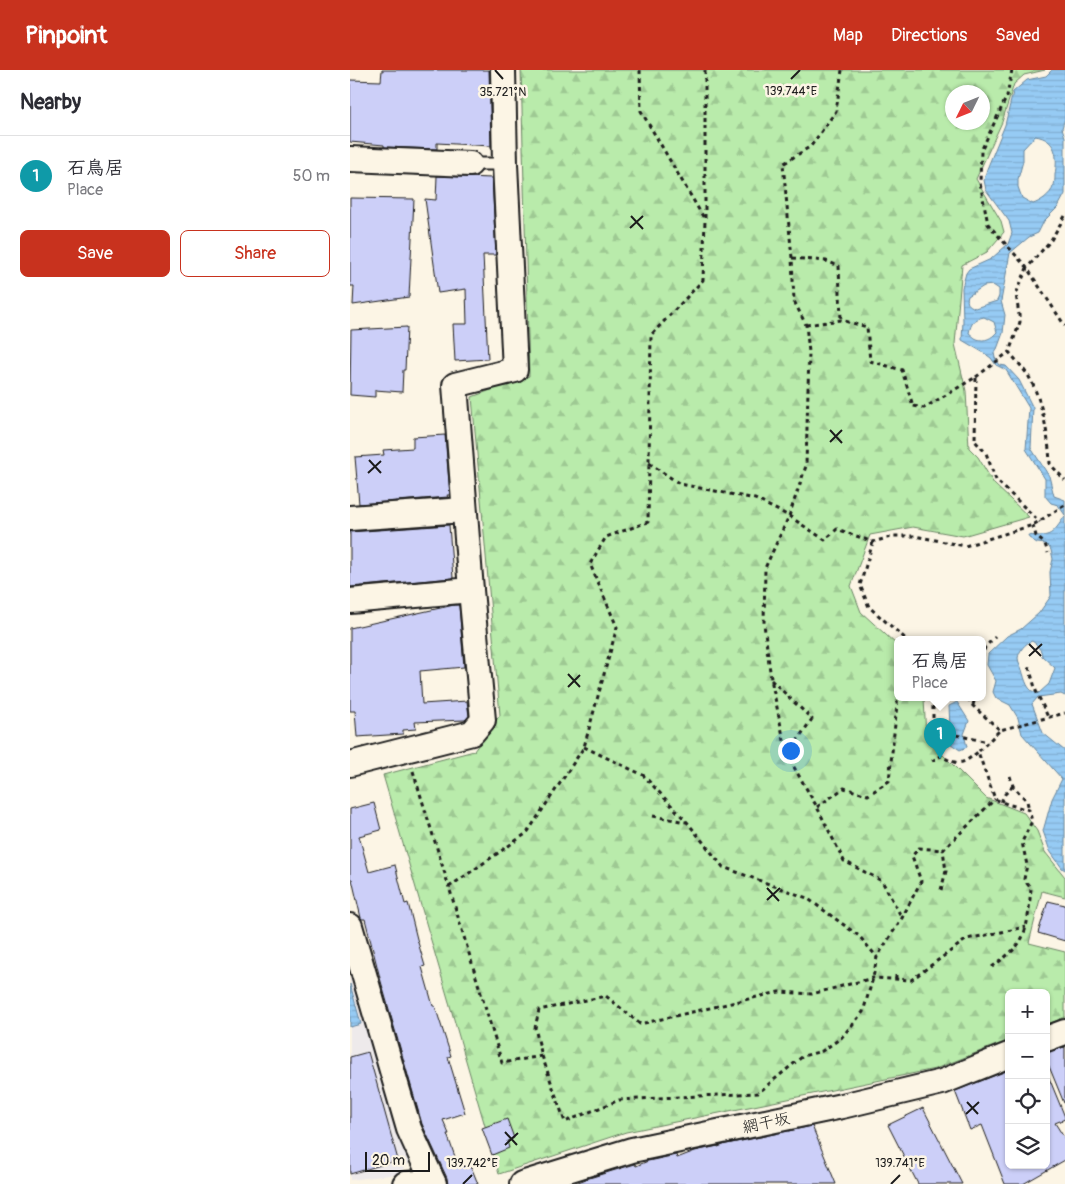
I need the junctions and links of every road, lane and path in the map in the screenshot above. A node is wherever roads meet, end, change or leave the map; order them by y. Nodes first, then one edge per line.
1 (503, 70) edge
2 (640, 70) edge
3 (706, 70) edge
4 (842, 70) edge
5 (1012, 70) edge
6 (350, 159) edge
7 (470, 164) joint
8 (505, 164) junction
9 (1065, 216) edge
10 (705, 220) junction
11 (792, 258) junction
12 (1027, 268) junction
13 (841, 320) junction
14 (806, 325) junction
15 (1065, 326) edge
16 (1009, 352) junction
17 (976, 377) junction
18 (650, 463) junction
19 (1065, 480) edge
20 (1065, 504) edge
21 (464, 510) junction
22 (789, 516) junction
23 (350, 518) edge
24 (1040, 522) junction
25 (1033, 525) junction
26 (874, 542) junction
27 (1048, 553) dead end
28 (471, 590) junction
29 (350, 601) edge
30 (901, 636) edge
31 (995, 637) dead end
32 (986, 646) edge
33 (1029, 667) dead end
34 (771, 679) junction
35 (897, 701) edge
36 (933, 701) edge
37 (970, 701) edge
38 (974, 701) edge
39 (973, 706) junction
40 (1065, 713) edge
41 (1048, 717) junction
42 (933, 730) junction
43 (1000, 730) junction
44 (988, 742) junction
45 (584, 747) junction
46 (978, 752) junction
47 (787, 755) junction
48 (940, 756) junction
49 (932, 761) dead end
50 (350, 764) edge
51 (412, 770) dead end
52 (1010, 776) dead end
53 (1014, 786) junction
54 (995, 799) junction
55 (1002, 802) junction
56 (817, 807) junction
57 (1028, 810) junction
58 (653, 816) dead end
59 (687, 822) junction
60 (943, 850) junction
61 (449, 888) junction
62 (941, 890) dead end
63 (902, 918) junction
64 (350, 926) edge
65 (1026, 927) junction
66 (877, 957) junction
67 (992, 967) dead end
68 (896, 973) dead end
69 (873, 978) junction
70 (896, 980) junction
71 (1065, 1032) edge
72 (1050, 1038) edge
73 (542, 1056) junction
74 (1005, 1057) edge
75 (433, 1183) edge
76 (405, 1184) edge
77 (522, 1184) edge

1 - 8 street
2 - 10 path
3 - 10 path
4 - 11 path
5 - 12 path
6 - 7 street
7 - 8 lane
8 - 21 street
9 - 12 path
10 - 18 path
11 - 13 path
11 - 14 path
12 - 15 path
12 - 16 path
13 - 14 path
13 - 17 path
14 - 22 path
16 - 17 path
16 - 19 path
17 - 24 path
18 - 22 path
18 - 45 path
20 - 24 path
21 - 23 street
21 - 28 street
22 - 26 path
22 - 34 path
24 - 25 path
25 - 26 path
25 - 27 path
26 - 30 path
28 - 29 street
28 - 50 street
31 - 32 path
33 - 41 path
34 - 47 path
34 - 47 path
35 - 56 path
36 - 42 path
37 - 39 path
38 - 39 path
39 - 43 path
40 - 41 path
41 - 43 path
42 - 44 path
42 - 48 path
43 - 44 path
44 - 46 path
45 - 59 path
45 - 61 path
46 - 48 path
46 - 54 path
47 - 56 path
48 - 49 path
51 - 61 path
52 - 53 path
53 - 55 path
53 - 57 path
54 - 55 path
54 - 60 path
55 - 57 path
56 - 63 path
57 - 65 path
58 - 59 path
59 - 66 path
60 - 62 path
60 - 63 path
61 - 73 path
63 - 66 path
64 - 75 street
65 - 67 path
65 - 70 path
66 - 69 path
68 - 70 path
69 - 70 path
69 - 73 path
69 - 73 path
71 - 72 street
74 - 77 street, 網干坂
75 - 76 street

